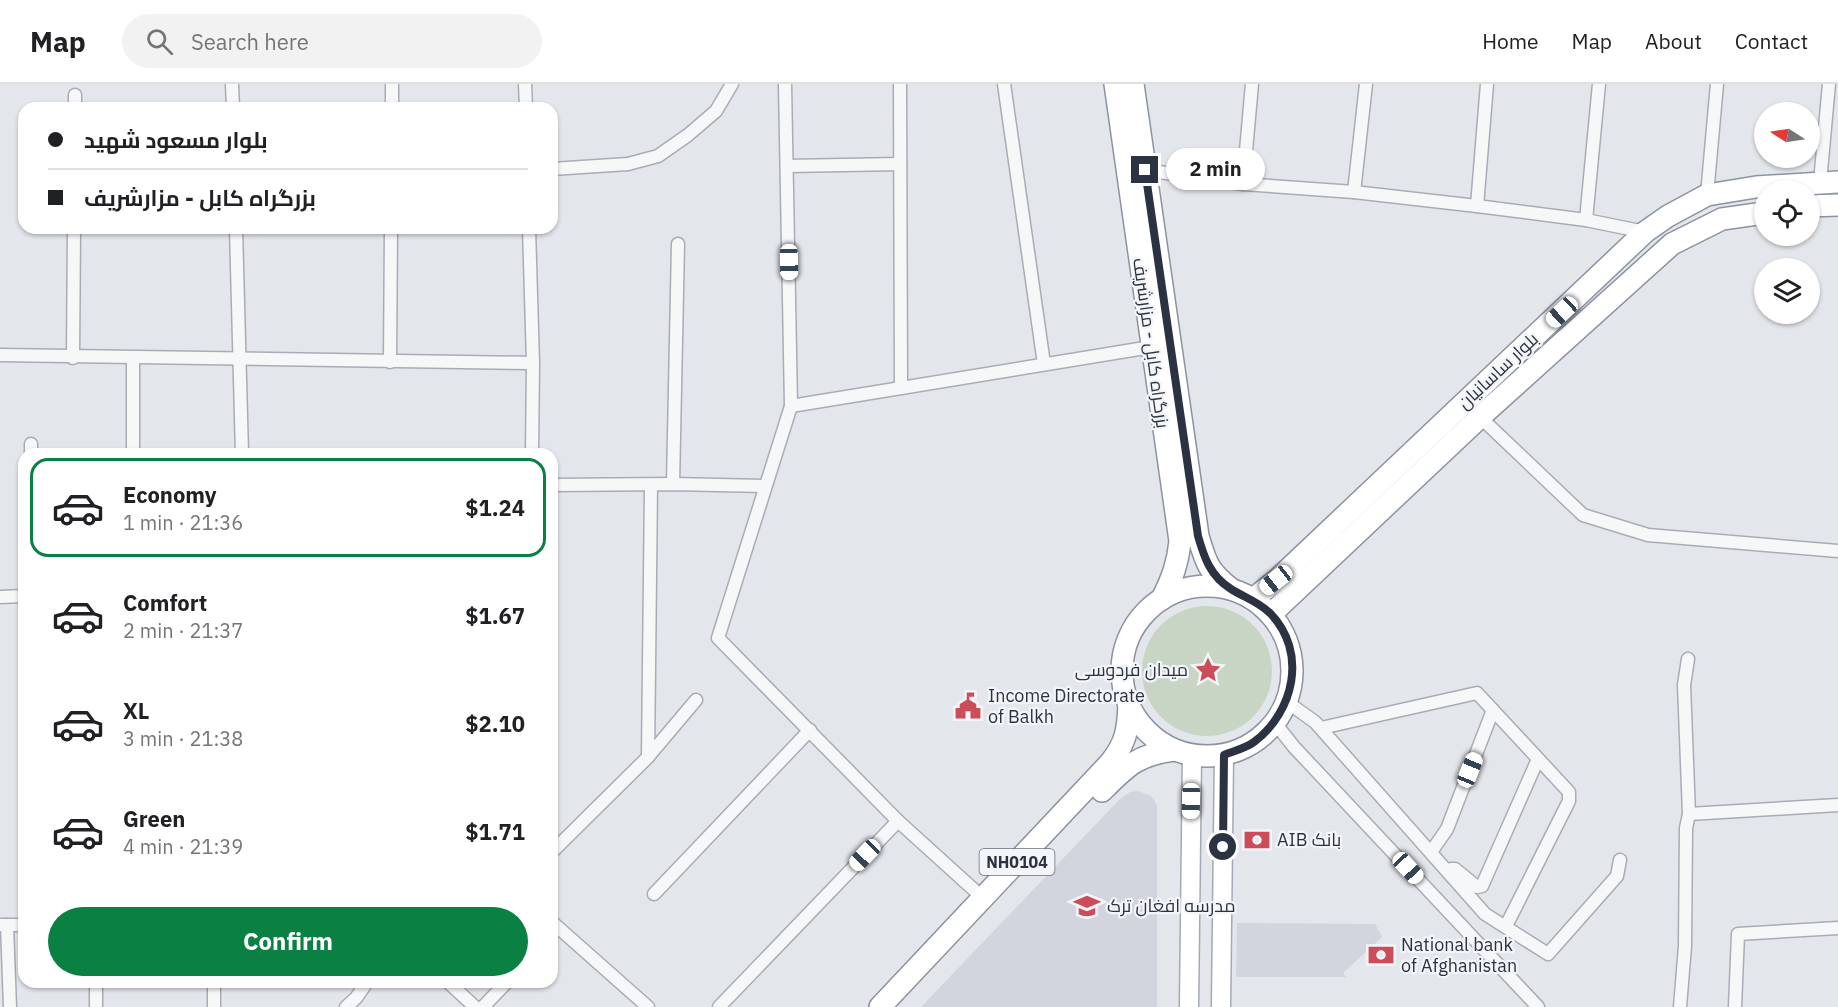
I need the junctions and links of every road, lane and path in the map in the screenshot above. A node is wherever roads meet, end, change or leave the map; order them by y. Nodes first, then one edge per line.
1 (232, 84) edge
2 (393, 84) edge
3 (525, 84) edge
4 (732, 84) edge
5 (785, 84) edge
6 (900, 84) edge
7 (1004, 84) edge
8 (1115, 84) edge
9 (1133, 84) edge
10 (1252, 84) edge
11 (1366, 84) edge
12 (1487, 84) edge
13 (1599, 84) edge
14 (1717, 84) edge
15 (1829, 84) edge
16 (233, 102) edge
17 (392, 102) edge
18 (526, 102) edge
19 (900, 164) junction
20 (787, 166) junction
21 (558, 169) edge
22 (1145, 170) junction
23 (1829, 182) edge
24 (1243, 184) junction
25 (1354, 192) junction
26 (1707, 195) junction
27 (1477, 206) junction
28 (1820, 206) edge
29 (1838, 206) edge
30 (1754, 214) edge
31 (1586, 220) junction
32 (1645, 232) junction
33 (74, 234) edge
34 (236, 234) edge
35 (391, 234) edge
36 (529, 234) edge
37 (678, 244) dead end
38 (1151, 347) junction
39 (0, 355) edge
40 (73, 358) junction
41 (133, 358) junction
42 (241, 360) junction
43 (390, 362) junction
44 (533, 363) junction
45 (1044, 364) junction
46 (901, 388) junction
47 (790, 406) junction
48 (1480, 417) junction
49 (134, 448) edge
50 (242, 448) edge
51 (532, 448) edge
52 (673, 484) junction
53 (558, 485) edge
54 (651, 485) junction
55 (765, 486) junction
56 (1838, 551) edge
57 (1231, 589) junction
58 (18, 596) edge
59 (0, 597) edge
60 (1162, 599) junction
61 (1253, 599) junction
62 (1271, 614) junction
63 (1688, 659) dead end
64 (696, 700) dead end
65 (1287, 702) junction
66 (1129, 704) junction
67 (1493, 710) junction
68 (1275, 723) junction
69 (1321, 728) junction
70 (810, 730) junction
71 (1183, 753) junction
72 (1224, 755) junction
73 (648, 757) junction
74 (1538, 759) junction
75 (1838, 805) edge
76 (1689, 813) junction
77 (898, 821) junction
78 (1057, 829) junction
79 (558, 846) edge
80 (1431, 852) junction
81 (1620, 860) dead end
82 (1445, 868) junction
83 (654, 894) dead end
84 (983, 898) junction
85 (4, 925) edge
86 (1506, 926) junction
87 (1838, 928) edge
88 (558, 932) edge
89 (96, 988) edge
90 (214, 988) edge
91 (363, 988) edge
92 (454, 988) edge
93 (501, 988) edge
94 (10, 1007) edge
95 (96, 1007) edge
96 (214, 1007) edge
97 (346, 1007) edge
98 (475, 1007) edge
99 (483, 1007) edge
100 (648, 1007) edge
101 (718, 1007) edge
102 (880, 1007) edge
103 (897, 1007) edge
104 (1190, 1007) edge
105 (1221, 1007) edge
106 (1538, 1007) edge
107 (1680, 1007) edge
108 (1735, 1007) edge

1 - 16 street
2 - 17 street
3 - 18 street
4 - 21 street
5 - 20 street
6 - 19 street
7 - 45 street
8 - 38 highway, بزرگراه کابل - مزارشریف / NH0104
9 - 22 highway, بزرگراه کابل - مزارشریف / NH0104
10 - 24 street
11 - 25 street
12 - 27 street
13 - 31 street
14 - 26 street
15 - 23 street
19 - 20 street
19 - 46 street
20 - 47 street
22 - 24 street
22 - 57 highway, بزرگراه کابل - مزارشریف / NH0104
23 - 26 highway, بلوار ساسانیان
24 - 25 street
25 - 27 street
26 - 32 highway, بلوار ساسانیان
27 - 31 street
28 - 29 highway
30 - 48 highway, بلوار ساسانیان
31 - 32 street
32 - 61 highway, بلوار ساسانیان
33 - 40 street
34 - 42 street
35 - 43 street
36 - 44 street
37 - 52 street
38 - 45 street
38 - 60 highway, بزرگراه کابل - مزارشریف / NH0104
39 - 40 street
40 - 41 street
41 - 42 street
41 - 49 street
42 - 43 street
42 - 50 street
43 - 44 street
44 - 51 street
45 - 46 street
46 - 47 street
47 - 55 street
48 - 56 street
48 - 62 highway, بلوار ساسانیان
52 - 54 street
52 - 55 street
53 - 54 street
54 - 73 street
55 - 70 street
57 - 60 highway, NH0104
57 - 61 highway, NH0104
58 - 59 street
60 - 66 highway, NH0104
61 - 62 highway, NH0104
62 - 65 highway, NH0104
63 - 76 street
64 - 73 street
65 - 68 highway, NH0104
65 - 69 street
66 - 71 highway, NH0104
66 - 78 highway, NH0104
67 - 69 street
67 - 74 street
67 - 80 street
68 - 72 highway, NH0104
68 - 106 street
69 - 80 street
70 - 77 street
70 - 83 street
71 - 72 highway, NH0104
71 - 78 highway, NH0104
71 - 104 main road
72 - 105 main road
73 - 79 street
74 - 82 street
74 - 86 street
75 - 76 street
76 - 107 street
77 - 84 street
77 - 101 street
78 - 84 highway, NH0104
78 - 103 highway, NH0104
80 - 82 street
81 - 86 street
82 - 86 street
84 - 102 highway, NH0104
85 - 94 street
87 - 108 street
88 - 100 street
89 - 95 street
90 - 96 street
91 - 97 street
92 - 98 street
93 - 99 street

